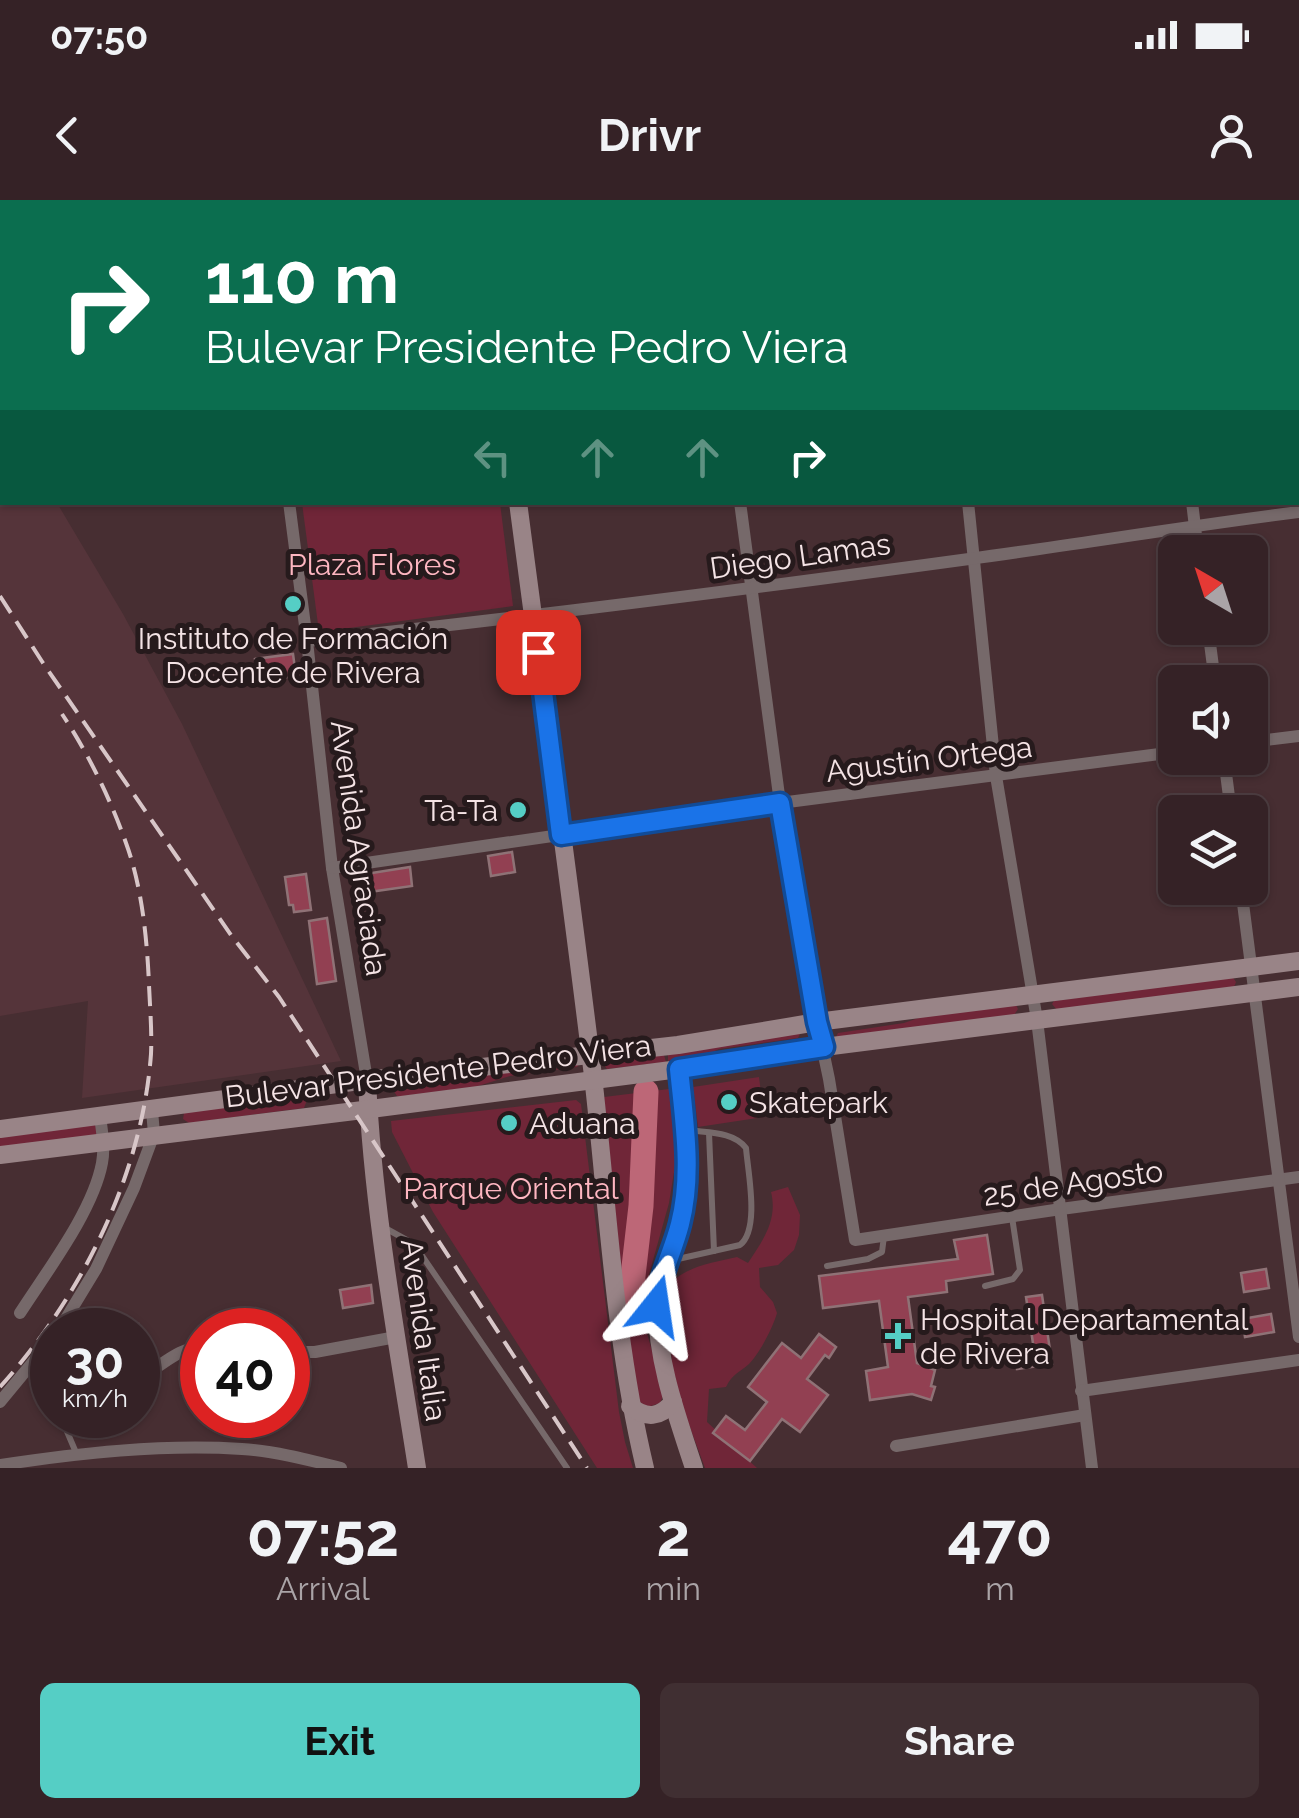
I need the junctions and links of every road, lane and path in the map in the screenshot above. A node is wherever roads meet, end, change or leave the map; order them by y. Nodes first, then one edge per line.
1 (289, 505) edge
2 (518, 505) edge
3 (740, 505) edge
4 (968, 505) edge
5 (1192, 505) edge
6 (1299, 512) edge
7 (1194, 525) junction
8 (1195, 535) edge
9 (976, 558) junction
10 (752, 588) junction
11 (533, 616) junction
12 (308, 642) junction
13 (1299, 736) edge
14 (1268, 740) edge
15 (1158, 754) edge
16 (996, 776) junction
17 (780, 803) junction
18 (561, 835) junction
19 (332, 868) junction
20 (1243, 905) edge
21 (1299, 961) edge
22 (1251, 967) junction
23 (1299, 986) edge
24 (1254, 992) junction
25 (1034, 995) junction
26 (1037, 1020) junction
27 (817, 1022) junction
28 (824, 1047) junction
29 (590, 1054) junction
30 (679, 1069) junction
31 (593, 1079) junction
32 (367, 1080) junction
33 (368, 1109) junction
34 (152, 1110) junction
35 (100, 1116) junction
36 (0, 1129) edge
37 (685, 1130) junction
38 (709, 1133) junction
39 (154, 1134) junction
40 (104, 1142) junction
41 (0, 1155) edge
42 (1299, 1177) edge
43 (1278, 1180) junction
44 (1060, 1209) junction
45 (1012, 1216) junction
46 (382, 1226) junction
47 (884, 1236) junction
48 (714, 1251) junction
49 (668, 1261) junction
50 (827, 1266) dead end
51 (986, 1286) dead end
52 (72, 1308) edge
53 (20, 1313) dead end
54 (396, 1337) junction
55 (1299, 1337) edge
56 (310, 1352) edge
57 (1299, 1360) edge
58 (30, 1366) edge
59 (1081, 1391) junction
60 (0, 1402) edge
61 (673, 1402) junction
62 (630, 1406) junction
63 (1084, 1415) junction
64 (70, 1438) edge
65 (896, 1446) dead end
66 (77, 1455) junction
67 (0, 1466) edge
68 (341, 1468) edge
69 (418, 1468) edge
70 (567, 1468) edge
71 (645, 1468) edge
72 (694, 1468) edge
73 (1092, 1468) edge

1 - 12 street, Avenida Agraciada
2 - 11 street
3 - 10 street
4 - 9 street
5 - 7 street
6 - 7 street, Diego Lamas
7 - 8 street
7 - 9 street, Diego Lamas
9 - 10 street, Diego Lamas
9 - 16 street
10 - 11 street, Diego Lamas
10 - 17 street
11 - 12 street, Diego Lamas
11 - 18 street
12 - 19 street, Avenida Agraciada
13 - 14 street
15 - 16 street, Agustín Ortega
16 - 17 street, Agustín Ortega
16 - 25 street
17 - 18 street, Agustín Ortega
17 - 27 street
18 - 19 street, Agustín Ortega
18 - 29 street
19 - 32 street, Avenida Agraciada
20 - 22 street
21 - 22 street, Bulevar Presidente Pedro Viera
22 - 24 street
22 - 25 street, Bulevar Presidente Pedro Viera
23 - 24 street, Bulevar Presidente Pedro Viera
24 - 26 street, Bulevar Presidente Pedro Viera
24 - 43 street
25 - 26 street
25 - 27 street, Bulevar Presidente Pedro Viera
26 - 28 street, Bulevar Presidente Pedro Viera
26 - 44 street
27 - 28 street
27 - 29 street, Bulevar Presidente Pedro Viera
28 - 30 street, Bulevar Presidente Pedro Viera
28 - 47 street, 25 de Agosto
29 - 31 street
29 - 32 street, Bulevar Presidente Pedro Viera
30 - 31 street, Bulevar Presidente Pedro Viera
30 - 37 street
31 - 33 street, Bulevar Presidente Pedro Viera
31 - 62 street
32 - 33 street, Avenida Italia
32 - 34 street, Bulevar Presidente Pedro Viera
33 - 39 street, Bulevar Presidente Pedro Viera
33 - 46 street, Avenida Italia
34 - 35 street, Bulevar Presidente Pedro Viera
34 - 39 street
35 - 36 street, Bulevar Presidente Pedro Viera
35 - 40 street
37 - 38 lane
37 - 49 street
38 - 48 lane
38 - 48 lane
39 - 40 street, Bulevar Presidente Pedro Viera
39 - 52 street
40 - 41 street, Bulevar Presidente Pedro Viera
40 - 53 street
42 - 43 street, 25 de Agosto
43 - 44 street, 25 de Agosto
43 - 55 street
44 - 45 street, 25 de Agosto
44 - 59 street
45 - 47 street, 25 de Agosto
45 - 51 lane
46 - 54 street, Avenida Italia
46 - 70 lane
47 - 50 lane
48 - 49 lane
49 - 61 street
54 - 56 street
54 - 69 street, Avenida Italia
57 - 59 street
58 - 60 street
59 - 63 street
61 - 62 street
61 - 72 street
62 - 71 street
63 - 65 street
63 - 73 street
64 - 66 lane
66 - 67 street
66 - 68 street

